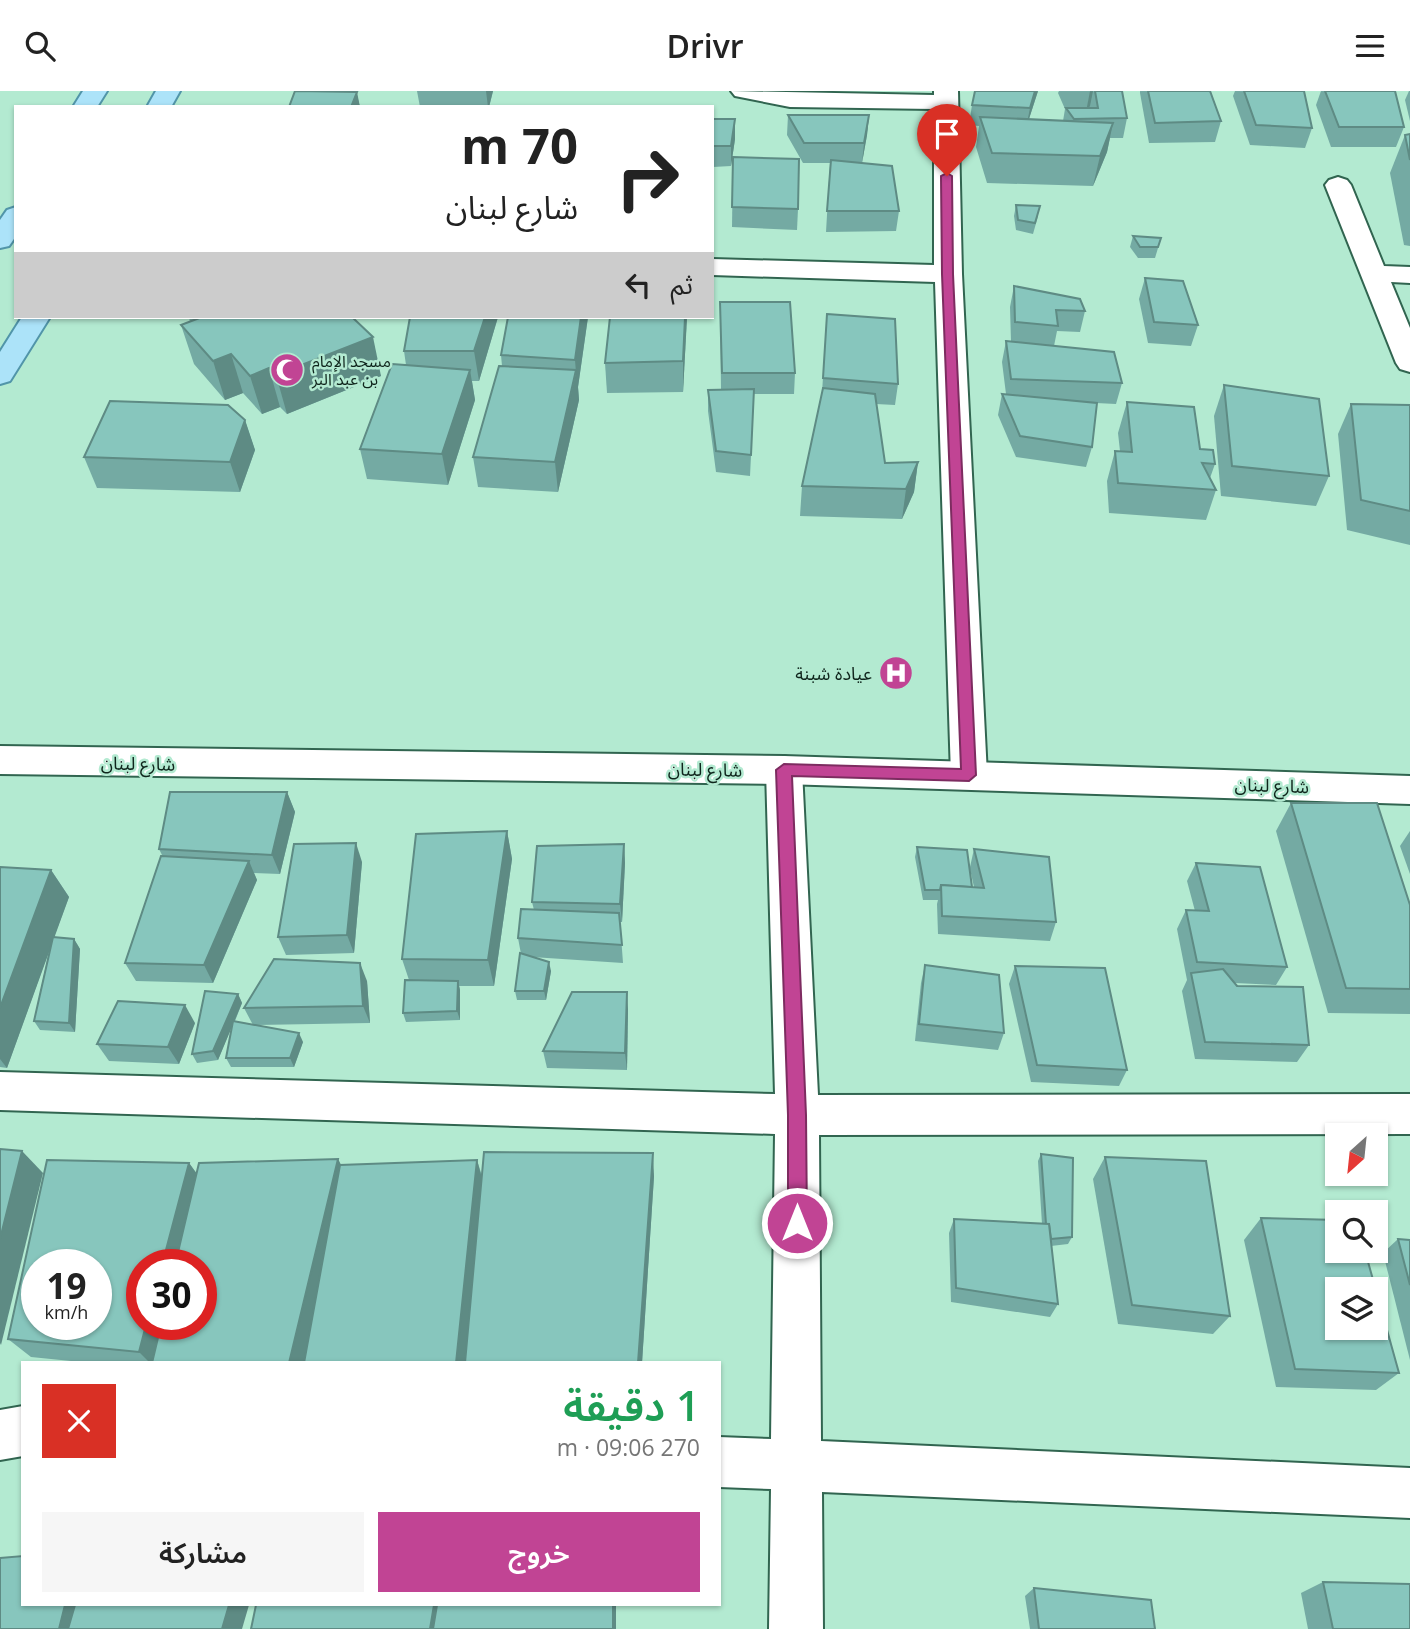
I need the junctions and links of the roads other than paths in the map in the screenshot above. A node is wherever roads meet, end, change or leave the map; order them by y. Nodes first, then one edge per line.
1 (743, 91) edge
2 (946, 97) edge
3 (1338, 185) dead end
4 (14, 218) edge
5 (0, 240) edge
6 (714, 267) edge
7 (1372, 273) junction
8 (947, 274) junction
9 (1410, 275) edge
10 (35, 319) edge
11 (1410, 363) edge
12 (0, 375) edge
13 (0, 760) edge
14 (784, 770) junction
15 (969, 775) junction
16 (1410, 790) edge
17 (0, 1091) edge
18 (1410, 1114) edge
19 (797, 1115) junction
20 (21, 1431) edge
21 (0, 1436) edge
22 (721, 1462) edge
23 (796, 1465) junction
24 (1410, 1493) edge
25 (796, 1629) edge

1 - 2 street
2 - 8 street
3 - 7 street
4 - 5 main road
6 - 8 street
7 - 9 street
7 - 11 street
8 - 15 street
10 - 12 main road
13 - 14 street, شارع لبنان
14 - 15 street, شارع لبنان
14 - 19 street
15 - 16 street, شارع لبنان
17 - 19 street
18 - 19 street
19 - 23 street
20 - 21 street
22 - 23 street
23 - 24 street
23 - 25 street

